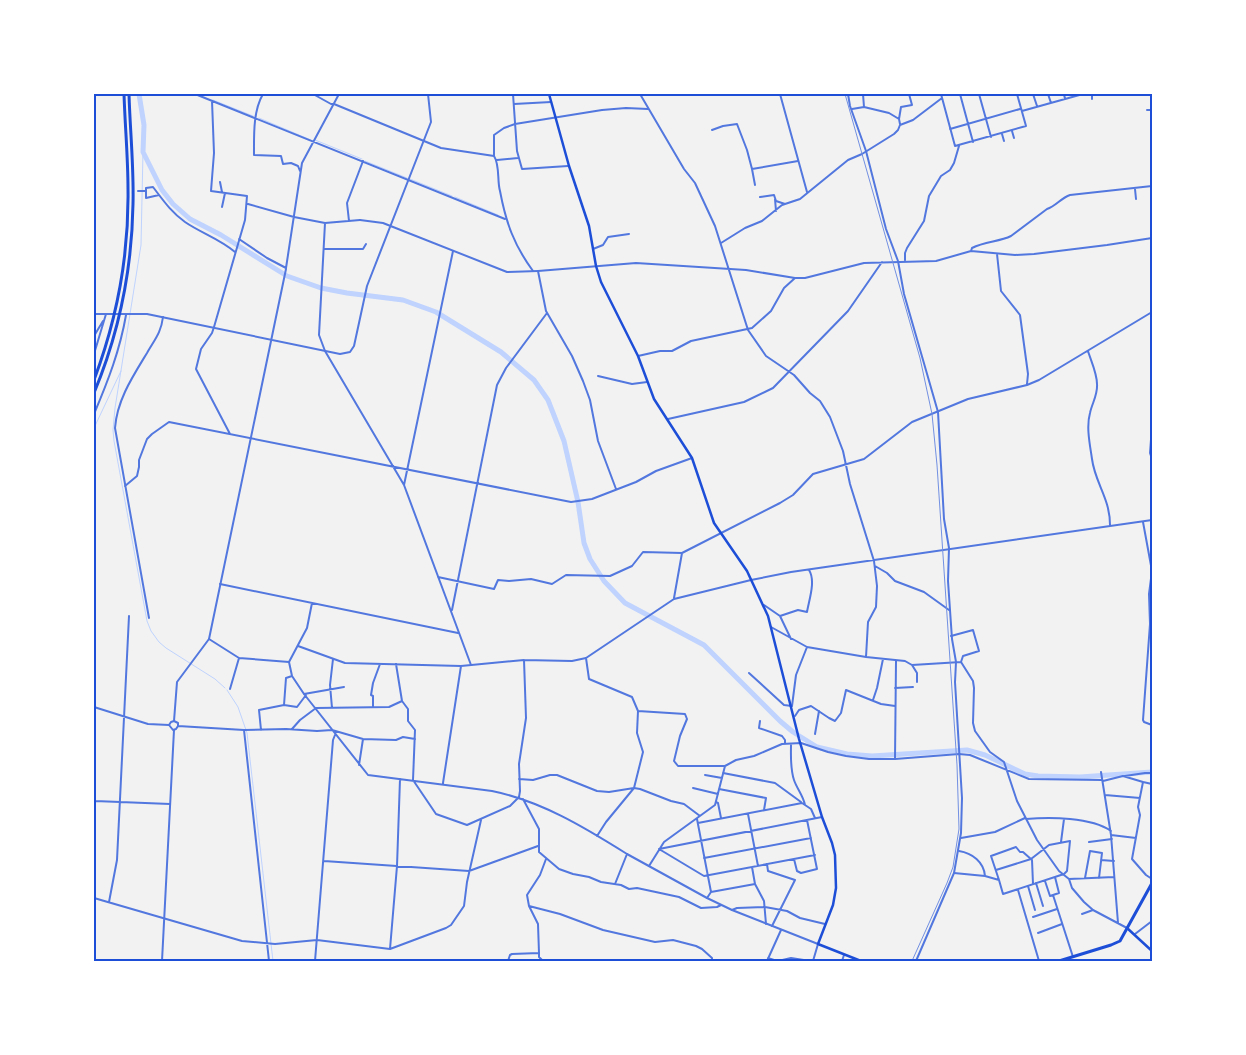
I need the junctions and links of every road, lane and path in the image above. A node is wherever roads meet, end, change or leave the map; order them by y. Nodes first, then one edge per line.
1 (124, 94) edge
2 (129, 94) edge
3 (195, 94) edge
4 (263, 94) edge
5 (313, 94) edge
6 (339, 94) edge
7 (428, 94) edge
8 (513, 94) edge
9 (550, 94) edge
10 (640, 94) edge
11 (780, 94) edge
12 (848, 94) edge
13 (863, 94) edge
14 (909, 94) edge
15 (941, 94) edge
16 (960, 94) edge
17 (979, 94) edge
18 (1016, 94) edge
19 (1033, 94) edge
20 (1048, 94) edge
21 (1064, 94) edge
22 (1079, 94) edge
23 (1083, 94) edge
24 (1092, 94) edge
25 (942, 98) junction
26 (1065, 99) junction
27 (1092, 99) dead end
28 (212, 101) junction
29 (551, 102) junction
30 (1051, 103) junction
31 (334, 104) junction
32 (514, 104) junction
33 (864, 107) junction
34 (1037, 107) junction
35 (648, 109) junction
36 (852, 109) junction
37 (1021, 110) junction
38 (1147, 110) dead end
39 (1152, 110) edge
40 (256, 119) junction
41 (555, 119) junction
42 (899, 119) junction
43 (986, 119) junction
44 (515, 124) junction
45 (968, 124) junction
46 (900, 125) junction
47 (712, 130) dead end
48 (950, 130) junction
49 (1012, 131) junction
50 (1002, 134) junction
51 (991, 137) junction
52 (1014, 138) dead end
53 (424, 140) junction
54 (1004, 141) dead end
55 (313, 142) junction
56 (973, 142) junction
57 (959, 146) junction
58 (866, 151) junction
59 (494, 156) junction
60 (518, 158) junction
61 (497, 160) junction
62 (798, 161) junction
63 (363, 162) junction
64 (569, 166) junction
65 (752, 169) junction
66 (300, 172) junction
67 (408, 180) junction
68 (220, 182) dead end
69 (755, 184) dead end
70 (1152, 186) edge
71 (1135, 188) junction
72 (138, 191) dead end
73 (146, 191) junction
74 (222, 192) junction
75 (807, 192) junction
76 (226, 193) junction
77 (159, 195) junction
78 (760, 197) dead end
79 (775, 199) junction
80 (1136, 199) dead end
81 (248, 204) junction
82 (784, 204) junction
83 (222, 207) dead end
84 (776, 211) junction
85 (294, 217) junction
86 (505, 219) junction
87 (349, 221) junction
88 (325, 223) junction
89 (391, 226) junction
90 (629, 234) dead end
91 (1152, 238) edge
92 (239, 239) junction
93 (366, 244) dead end
94 (721, 244) junction
95 (324, 248) junction
96 (594, 248) junction
97 (235, 251) junction
98 (453, 251) junction
99 (971, 251) junction
100 (998, 254) junction
101 (898, 261) junction
102 (905, 261) junction
103 (882, 262) junction
104 (596, 266) junction
105 (286, 269) junction
106 (728, 270) junction
107 (533, 271) junction
108 (538, 271) junction
109 (795, 278) junction
110 (1152, 312) edge
111 (547, 313) junction
112 (94, 314) edge
113 (106, 314) junction
114 (127, 314) junction
115 (163, 317) junction
116 (104, 320) junction
117 (214, 327) junction
118 (748, 330) junction
119 (94, 336) edge
120 (271, 339) junction
121 (325, 351) junction
122 (1088, 351) junction
123 (94, 354) edge
124 (638, 356) junction
125 (791, 371) junction
126 (598, 376) dead end
127 (94, 380) edge
128 (647, 382) junction
129 (1027, 385) junction
130 (94, 393) edge
131 (938, 412) junction
132 (94, 414) edge
133 (666, 419) junction
134 (1152, 426) edge
135 (230, 434) junction
136 (250, 438) junction
137 (692, 458) junction
138 (1152, 459) edge
139 (845, 464) junction
140 (394, 467) junction
141 (408, 469) junction
142 (478, 483) junction
143 (404, 484) junction
144 (125, 486) junction
145 (616, 489) junction
146 (1152, 520) edge
147 (1143, 521) junction
148 (1110, 526) junction
149 (720, 533) junction
150 (949, 550) junction
151 (682, 553) junction
152 (874, 561) junction
153 (875, 566) junction
154 (809, 570) junction
155 (438, 577) junction
156 (751, 580) junction
157 (457, 582) junction
158 (220, 584) junction
159 (674, 599) junction
160 (312, 603) junction
161 (764, 606) junction
162 (950, 610) junction
163 (452, 612) junction
164 (129, 616) dead end
165 (780, 616) junction
166 (149, 618) dead end
167 (1151, 623) edge
168 (771, 627) junction
169 (458, 633) junction
170 (951, 636) junction
171 (209, 639) junction
172 (791, 639) junction
173 (298, 646) junction
174 (807, 648) junction
175 (866, 657) junction
176 (239, 658) junction
177 (586, 658) junction
178 (332, 659) junction
179 (883, 659) junction
180 (524, 660) junction
181 (896, 660) junction
182 (289, 662) junction
183 (956, 662) junction
184 (961, 662) junction
185 (380, 664) junction
186 (396, 664) junction
187 (912, 664) junction
188 (471, 665) junction
189 (461, 666) junction
190 (749, 673) dead end
191 (292, 676) junction
192 (917, 682) dead end
193 (344, 686) dead end
194 (913, 687) dead end
195 (230, 688) dead end
196 (895, 688) junction
197 (331, 689) junction
198 (305, 694) junction
199 (873, 700) junction
200 (402, 701) junction
201 (284, 705) junction
202 (792, 706) junction
203 (895, 706) junction
204 (94, 707) edge
205 (373, 707) junction
206 (316, 708) junction
207 (332, 708) junction
208 (638, 711) junction
209 (819, 711) junction
210 (795, 716) junction
211 (125, 717) junction
212 (174, 721) junction
213 (760, 721) dead end
214 (169, 725) junction
215 (1152, 725) edge
216 (178, 726) junction
217 (292, 729) junction
218 (174, 730) junction
219 (244, 730) junction
220 (260, 730) junction
221 (332, 730) junction
222 (815, 734) dead end
223 (335, 735) junction
224 (415, 739) junction
225 (363, 740) junction
226 (800, 741) junction
227 (785, 744) junction
228 (791, 744) junction
229 (960, 754) junction
230 (895, 758) junction
231 (359, 765) junction
232 (725, 766) junction
233 (1006, 768) junction
234 (1102, 772) dead end
235 (723, 773) junction
236 (1152, 773) edge
237 (705, 775) dead end
238 (1123, 776) junction
239 (722, 778) junction
240 (400, 779) junction
241 (519, 779) junction
242 (413, 780) junction
243 (1102, 780) junction
244 (1143, 782) junction
245 (443, 784) junction
246 (1152, 784) edge
247 (634, 788) junction
248 (693, 788) dead end
249 (719, 789) junction
250 (718, 794) junction
251 (1105, 795) junction
252 (519, 797) junction
253 (1140, 798) junction
254 (523, 799) junction
255 (95, 800) edge
256 (120, 802) junction
257 (716, 802) junction
258 (802, 803) junction
259 (170, 804) junction
260 (805, 805) junction
261 (764, 810) junction
262 (748, 813) junction
263 (700, 816) junction
264 (822, 817) junction
265 (697, 818) junction
266 (721, 818) junction
267 (815, 818) junction
268 (1025, 818) junction
269 (1064, 819) junction
270 (481, 820) junction
271 (807, 820) junction
272 (698, 823) junction
273 (751, 831) junction
274 (1111, 831) junction
275 (94, 833) edge
276 (1112, 835) junction
277 (597, 836) junction
278 (811, 838) junction
279 (961, 838) junction
280 (1136, 838) junction
281 (1112, 839) junction
282 (701, 840) junction
283 (1061, 842) junction
284 (1089, 842) dead end
285 (538, 846) junction
286 (754, 849) junction
287 (659, 850) junction
288 (1044, 850) junction
289 (959, 851) junction
290 (627, 854) junction
291 (815, 855) junction
292 (704, 858) junction
293 (546, 859) junction
294 (794, 859) junction
295 (1031, 859) junction
296 (1100, 860) junction
297 (324, 861) junction
298 (1114, 861) junction
299 (767, 864) junction
300 (396, 866) junction
301 (649, 866) junction
302 (758, 866) junction
303 (752, 867) junction
304 (996, 870) junction
305 (469, 871) junction
306 (954, 873) junction
307 (1064, 874) junction
308 (708, 875) junction
309 (985, 876) junction
310 (1055, 877) junction
311 (1115, 877) junction
312 (1086, 878) junction
313 (1099, 878) junction
314 (1069, 879) junction
315 (1152, 879) edge
316 (999, 880) junction
317 (1045, 881) junction
318 (1152, 883) edge
319 (615, 884) junction
320 (755, 884) junction
321 (1035, 884) junction
322 (1028, 886) junction
323 (1018, 890) junction
324 (711, 892) junction
325 (1053, 895) junction
326 (94, 898) edge
327 (707, 898) junction
328 (109, 902) junction
329 (721, 905) junction
330 (529, 906) junction
331 (1043, 906) dead end
332 (765, 907) junction
333 (1057, 909) junction
334 (732, 910) junction
335 (781, 910) junction
336 (1035, 910) dead end
337 (1093, 910) junction
338 (1082, 914) dead end
339 (1033, 917) dead end
340 (164, 918) junction
341 (1152, 920) edge
342 (1118, 923) junction
343 (766, 924) junction
344 (826, 924) junction
345 (1062, 924) junction
346 (772, 926) junction
347 (1127, 928) junction
348 (781, 930) junction
349 (1038, 932) dead end
350 (1135, 934) junction
351 (317, 940) junction
352 (270, 944) junction
353 (818, 944) junction
354 (390, 949) junction
355 (539, 952) junction
356 (1152, 952) edge
357 (844, 955) junction
358 (1073, 957) junction
359 (768, 960) edge
360 (162, 961) edge
361 (270, 961) edge
362 (315, 961) edge
363 (508, 961) edge
364 (543, 961) edge
365 (712, 961) edge
366 (778, 961) edge
367 (812, 961) edge
368 (842, 961) edge
369 (861, 961) edge
370 (916, 961) edge
371 (1039, 961) edge
372 (1059, 961) edge

1 - 127 highway
2 - 130 highway
3 - 28 street
4 - 40 street
5 - 31 street
6 - 31 street
7 - 53 street
8 - 32 street
9 - 29 main road
10 - 35 street
11 - 62 street
12 - 36 street
13 - 33 street
14 - 42 street
15 - 25 street
16 - 45 street
17 - 43 street
18 - 37 street
19 - 34 street
20 - 30 street
21 - 26 street
22 - 23 street
22 - 26 street
24 - 27 street
25 - 46 street
25 - 48 street
26 - 30 street
28 - 40 street
28 - 74 street
29 - 32 street
29 - 41 main road
30 - 34 street
31 - 53 street
31 - 55 street
32 - 44 street
33 - 36 street
33 - 42 street
34 - 37 street
35 - 41 street
35 - 94 street
36 - 58 street
37 - 43 street
37 - 49 street
38 - 39 street
40 - 55 street
40 - 66 street
41 - 44 street
41 - 64 main road
42 - 46 street
43 - 45 street
43 - 51 street
44 - 59 street
44 - 60 street
45 - 48 street
45 - 56 street
46 - 58 street
47 - 65 street
48 - 57 street
49 - 50 street
49 - 52 street
50 - 51 street
50 - 54 street
51 - 56 street
53 - 59 street
53 - 67 street
55 - 63 street
55 - 66 street
56 - 57 street
57 - 102 street
58 - 75 street
58 - 101 street
59 - 61 street
60 - 61 street
60 - 64 street
61 - 86 street
62 - 65 street
62 - 75 street
63 - 67 street
63 - 87 street
64 - 96 main road
65 - 69 street
66 - 85 street
67 - 86 street
67 - 89 street
68 - 74 street
70 - 71 street
71 - 80 street
71 - 99 street
72 - 73 street
73 - 77 street
73 - 77 street
74 - 76 street
75 - 82 street
76 - 81 street
76 - 83 street
77 - 97 street
78 - 79 street
79 - 82 street
79 - 84 street
81 - 85 street
81 - 92 street
82 - 84 street
84 - 94 street
85 - 88 street
85 - 105 street
86 - 107 street
87 - 88 street
87 - 89 street
88 - 95 street
89 - 98 street
89 - 121 street
90 - 96 street
91 - 100 street
92 - 97 street
92 - 105 street
93 - 95 street
94 - 106 street
95 - 121 street
96 - 104 main road
97 - 117 street
98 - 107 street
98 - 141 street
99 - 100 street
99 - 102 street
100 - 129 street
101 - 102 street
101 - 103 street
101 - 131 street
103 - 109 street
103 - 125 street
104 - 106 street
104 - 108 street
104 - 124 main road
105 - 120 street
106 - 109 street
106 - 118 street
107 - 108 street
108 - 111 street
109 - 118 street
110 - 122 street
111 - 142 street
111 - 145 street
112 - 113 street
113 - 114 street
113 - 116 street
114 - 115 street
114 - 132 street
115 - 117 street
115 - 144 street
116 - 119 street
116 - 123 street
117 - 120 street
117 - 135 street
118 - 124 street
118 - 125 street
120 - 121 street
120 - 136 street
121 - 140 street
122 - 129 street
122 - 148 street
124 - 128 main road
125 - 133 street
125 - 139 street
126 - 128 street
128 - 133 main road
129 - 131 street
131 - 139 street
131 - 150 street
133 - 137 main road
134 - 138 street
135 - 136 street
135 - 144 street
136 - 140 street
136 - 158 street
137 - 145 street
137 - 149 main road
139 - 149 street
139 - 152 street
140 - 141 street
140 - 143 street
141 - 142 street
141 - 143 street
142 - 145 street
142 - 157 street
143 - 155 street
144 - 166 street
146 - 147 street
147 - 148 street
147 - 167 street
148 - 150 street
149 - 151 street
149 - 156 main road
150 - 152 street
150 - 162 street
151 - 157 street
151 - 159 street
152 - 153 street
152 - 154 street
153 - 162 street
153 - 175 street
154 - 156 street
154 - 165 street
155 - 157 street
155 - 163 street
156 - 159 street
156 - 161 main road
157 - 163 street
158 - 160 street
158 - 171 street
159 - 177 street
160 - 169 street
160 - 173 street
161 - 165 street
161 - 168 main road
162 - 170 street
163 - 169 street
164 - 211 street
165 - 172 street
167 - 215 street
168 - 172 street
168 - 202 main road
169 - 188 street
170 - 183 street
170 - 184 street
171 - 176 street
171 - 212 street
172 - 174 street
173 - 178 street
173 - 182 street
174 - 175 street
174 - 202 street
175 - 179 street
176 - 182 street
176 - 195 street
177 - 180 street
177 - 208 street
178 - 185 street
178 - 197 street
179 - 181 street
179 - 199 street
180 - 188 street
180 - 241 street
181 - 187 street
181 - 196 street
182 - 191 street
183 - 184 street
183 - 187 street
183 - 229 street
184 - 233 street
185 - 186 street
185 - 205 street
186 - 189 street
186 - 200 street
187 - 192 street
188 - 189 street
189 - 245 street
190 - 202 street
191 - 198 street
191 - 201 street
193 - 197 street
194 - 196 street
196 - 203 street
197 - 198 street
197 - 207 street
198 - 201 street
198 - 206 street
199 - 203 street
199 - 209 street
200 - 205 street
200 - 224 street
201 - 220 street
202 - 210 main road
203 - 230 street
204 - 211 street
205 - 207 street
206 - 207 street
206 - 217 street
206 - 221 street
208 - 232 street
208 - 247 street
209 - 210 street
209 - 222 street
210 - 226 main road
211 - 214 street
211 - 256 street
212 - 214 street
212 - 216 street
213 - 227 street
214 - 218 street
216 - 218 street
216 - 219 street
217 - 220 street
217 - 221 street
218 - 259 street
219 - 220 street
219 - 352 street
221 - 223 street
221 - 225 street
223 - 231 street
223 - 297 street
224 - 225 street
224 - 242 street
225 - 231 street
226 - 228 street
226 - 230 street
226 - 264 main road
227 - 228 street
227 - 232 street
228 - 260 street
229 - 230 street
229 - 233 street
229 - 279 street
231 - 240 street
232 - 235 street
233 - 243 street
233 - 268 street
234 - 243 street
235 - 239 street
235 - 258 street
236 - 238 street
237 - 239 street
238 - 243 street
238 - 244 street
239 - 249 street
240 - 242 street
240 - 300 street
241 - 247 street
241 - 252 street
242 - 245 street
242 - 270 street
243 - 251 street
244 - 246 street
244 - 253 street
245 - 252 street
247 - 263 street
247 - 277 street
248 - 250 street
249 - 250 street
249 - 261 street
250 - 257 street
251 - 253 street
251 - 274 street
252 - 254 street
252 - 270 street
253 - 280 street
254 - 277 street
254 - 285 street
255 - 256 street
255 - 275 street
256 - 259 street
256 - 328 street
257 - 263 street
257 - 266 street
258 - 260 street
258 - 261 street
259 - 340 street
260 - 267 street
261 - 262 street
262 - 266 street
262 - 273 street
263 - 265 street
264 - 267 street
264 - 344 main road
265 - 272 street
265 - 287 street
266 - 272 street
267 - 271 street
268 - 269 street
268 - 279 street
268 - 288 street
269 - 274 street
269 - 283 street
270 - 305 street
271 - 273 street
271 - 278 street
272 - 282 street
273 - 282 street
273 - 286 street
274 - 276 street
276 - 280 street
276 - 281 street
277 - 290 street
278 - 286 street
278 - 291 street
279 - 289 street
280 - 315 street
281 - 284 street
281 - 298 street
282 - 287 street
282 - 292 street
283 - 288 street
283 - 307 street
285 - 293 street
285 - 305 street
286 - 292 street
286 - 302 street
287 - 301 street
287 - 308 street
288 - 295 street
288 - 307 street
289 - 306 street
289 - 309 street
290 - 301 street
290 - 319 street
291 - 294 street
291 - 294 street
292 - 308 street
293 - 319 street
293 - 330 street
294 - 299 street
295 - 304 street
295 - 304 street
295 - 321 street
296 - 298 street
296 - 312 street
296 - 313 street
297 - 300 street
297 - 351 street
298 - 311 street
299 - 302 street
299 - 335 street
300 - 305 street
300 - 354 street
301 - 327 street
302 - 303 street
303 - 308 street
303 - 320 street
304 - 316 street
305 - 354 street
306 - 309 street
306 - 370 street
307 - 310 street
307 - 314 street
308 - 324 street
309 - 316 street
310 - 317 street
310 - 325 street
311 - 313 street
311 - 342 street
312 - 313 street
312 - 314 street
314 - 337 street
316 - 323 street
317 - 321 street
317 - 325 street
318 - 347 highway
319 - 329 street
320 - 324 street
320 - 332 street
321 - 322 street
321 - 331 street
322 - 323 street
322 - 336 street
323 - 371 street
324 - 327 street
325 - 333 street
326 - 328 street
327 - 329 street
328 - 340 street
329 - 334 street
330 - 355 street
330 - 365 street
332 - 334 street
332 - 335 street
332 - 343 street
333 - 339 street
333 - 345 street
334 - 343 street
335 - 344 street
335 - 346 street
337 - 338 street
337 - 342 street
340 - 352 street
340 - 360 street
341 - 350 street
342 - 347 street
343 - 346 street
344 - 353 main road
345 - 349 street
345 - 358 street
346 - 348 street
347 - 350 main road
347 - 358 highway
348 - 353 street
348 - 359 street
350 - 356 main road
351 - 352 street
351 - 354 street
351 - 362 street
352 - 361 street
353 - 357 main road
353 - 367 street
355 - 363 street
355 - 364 street
357 - 368 street
357 - 369 main road
358 - 372 highway
359 - 366 street
366 - 367 street

